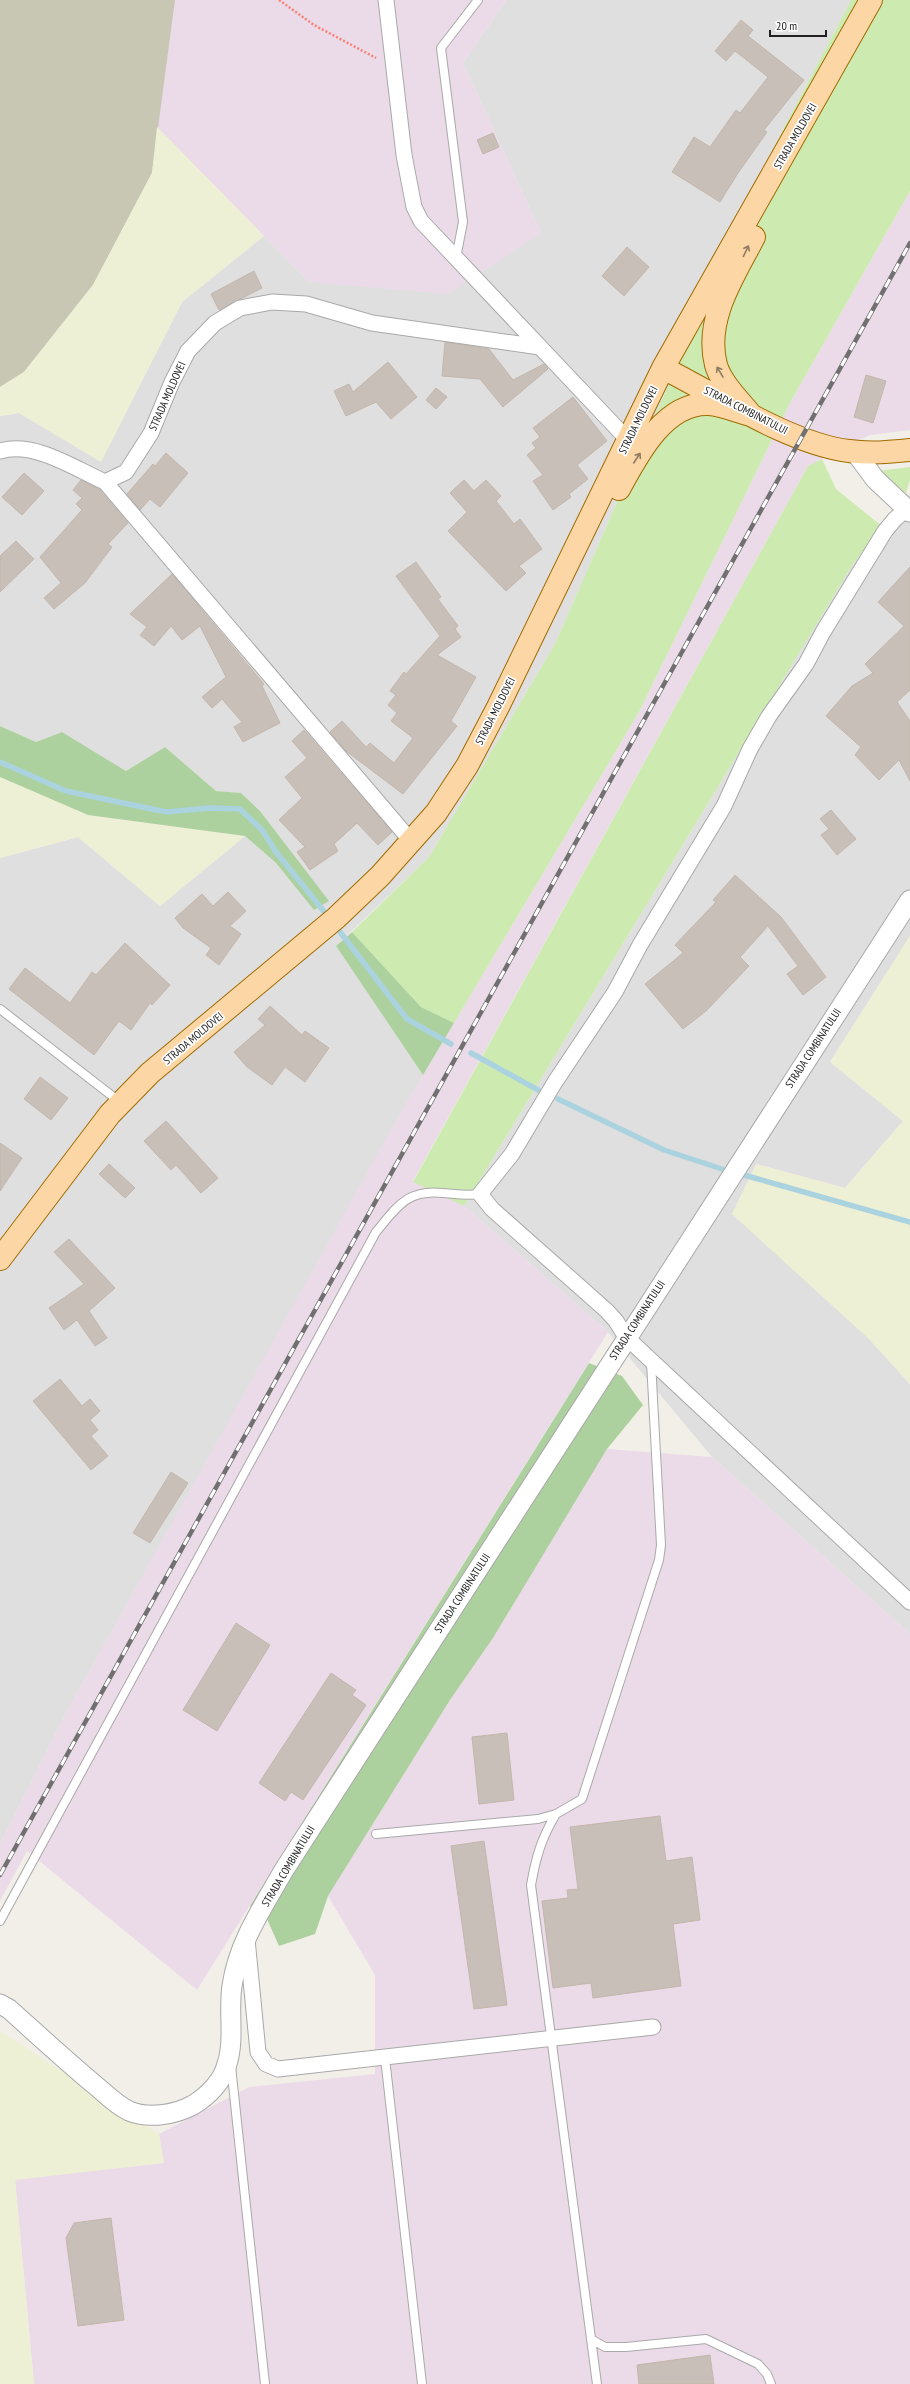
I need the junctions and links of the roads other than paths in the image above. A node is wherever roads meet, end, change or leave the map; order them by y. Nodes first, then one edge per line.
1 (386, 0) edge
2 (478, 0) edge
3 (871, 0) edge
4 (827, 79) junction
5 (456, 258) junction
6 (540, 347) junction
7 (663, 368) junction
8 (751, 415) junction
9 (628, 440) junction
10 (910, 450) edge
11 (0, 451) edge
12 (855, 452) junction
13 (105, 482) junction
14 (909, 511) edge
15 (544, 611) junction
16 (412, 842) junction
17 (910, 900) edge
18 (0, 1009) edge
19 (121, 1103) junction
20 (480, 1194) junction
21 (0, 1259) edge
22 (626, 1337) junction
23 (651, 1361) junction
24 (910, 1602) edge
25 (556, 1814) junction
26 (376, 1834) dead end
27 (0, 1921) edge
28 (247, 1936) junction
29 (0, 2004) edge
30 (653, 2027) dead end
31 (553, 2039) junction
32 (230, 2051) junction
33 (385, 2058) junction
34 (591, 2339) junction
35 (265, 2384) edge
36 (422, 2384) edge
37 (597, 2384) edge
38 (771, 2384) edge

1 - 5 street
2 - 5 lane
3 - 4 main road, STRADA MOLDOVEI
4 - 7 main road, STRADA MOLDOVEI
8 -> 4 main road
5 - 6 street
6 - 9 street
6 - 13 street, STRADA MOLDOVEI
7 - 8 main road, STRADA COMBINATULUI
7 - 9 main road, STRADA MOLDOVEI
8 - 12 main road, STRADA COMBINATULUI
15 -> 8 main road
9 - 15 main road, STRADA MOLDOVEI
10 - 12 main road, STRADA COMBINATULUI
11 - 13 street
12 - 14 street
13 - 16 street
14 - 20 street
15 - 16 main road, STRADA MOLDOVEI
16 - 19 main road, STRADA MOLDOVEI
17 - 22 street, STRADA COMBINATULUI
18 - 19 lane
19 - 21 main road, STRADA MOLDOVEI
20 - 22 street
20 - 27 lane
22 - 23 street
22 - 28 street, STRADA COMBINATULUI
23 - 24 street
23 - 25 lane
25 - 26 lane
25 - 31 lane
28 - 32 street, STRADA COMBINATULUI
28 - 33 street
29 - 32 street, STRADA COMBINATULUI
30 - 31 street
31 - 33 street
31 - 34 lane
32 - 35 lane
33 - 36 lane
34 - 37 lane
34 - 38 lane

